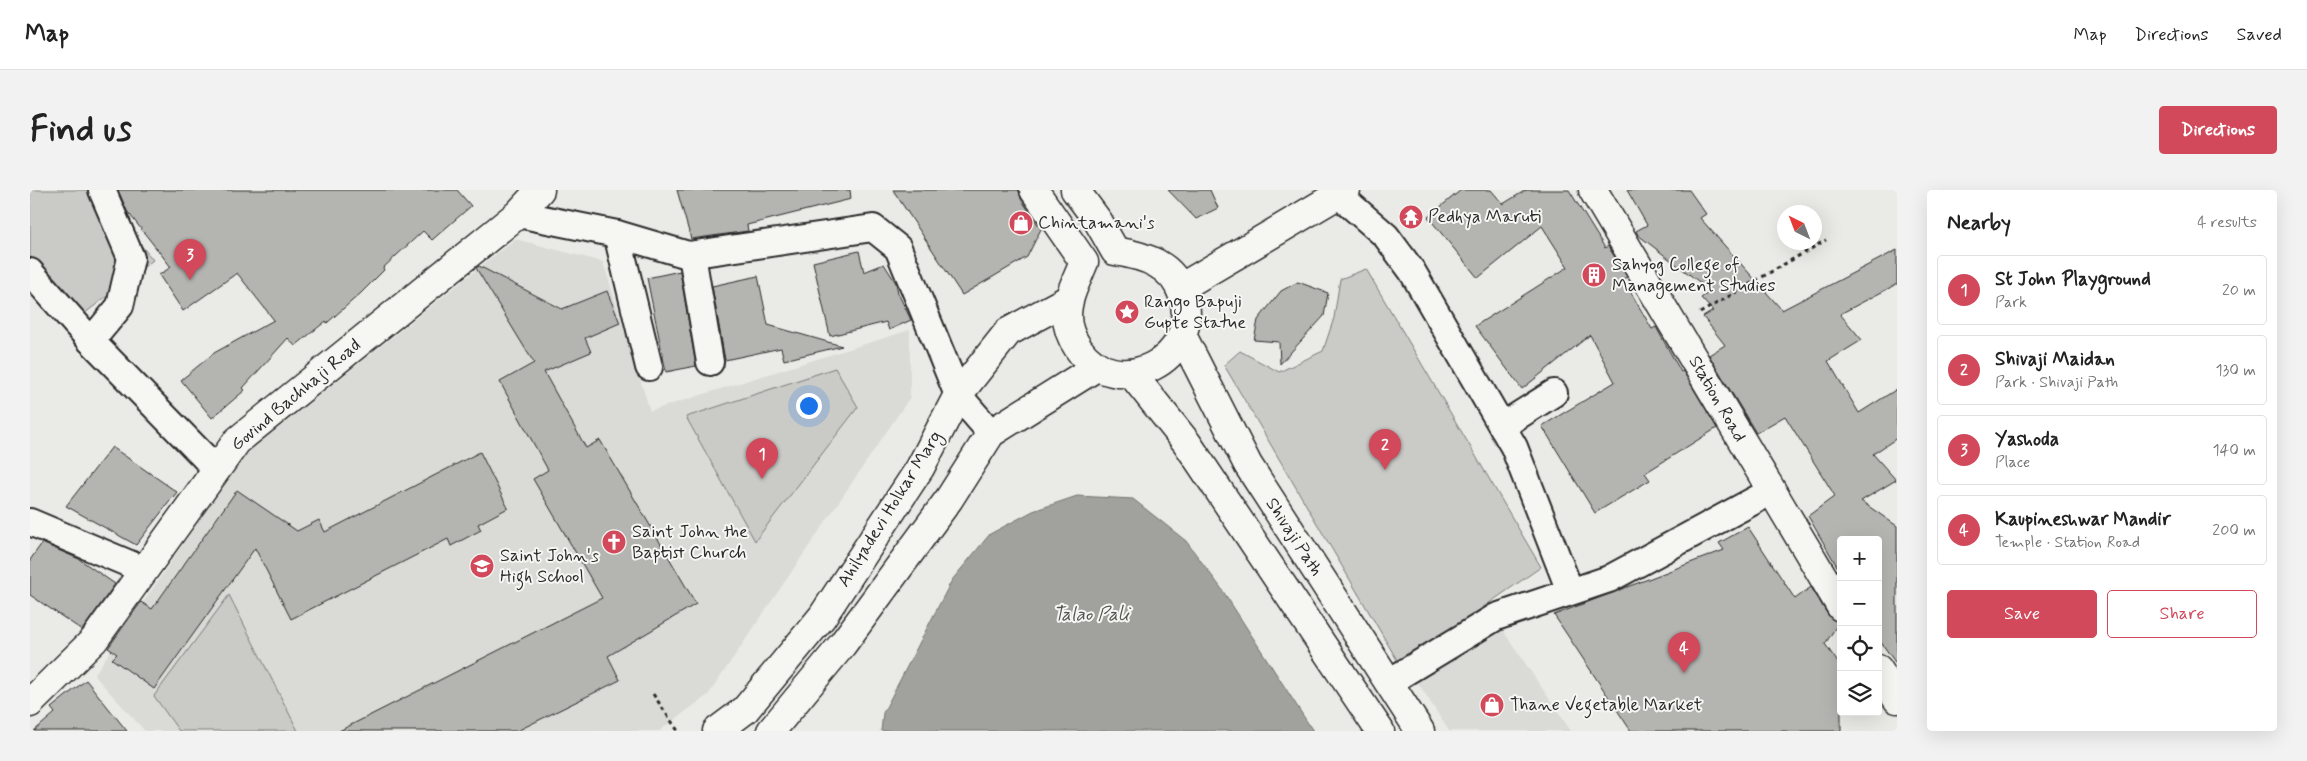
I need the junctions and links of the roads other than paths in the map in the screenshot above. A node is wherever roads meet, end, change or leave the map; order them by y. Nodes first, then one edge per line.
1 (102, 190) edge
2 (540, 190) edge
3 (1034, 190) edge
4 (1075, 190) edge
5 (1592, 190) edge
6 (1343, 192) edge
7 (518, 214) junction
8 (617, 234) junction
9 (692, 255) junction
10 (30, 272) edge
11 (1180, 288) junction
12 (1069, 299) junction
13 (1182, 336) junction
14 (91, 342) junction
15 (710, 362) dead end
16 (1098, 366) junction
17 (649, 367) dead end
18 (1131, 373) junction
19 (1554, 393) dead end
20 (958, 395) junction
21 (1502, 426) junction
22 (991, 433) junction
23 (216, 469) junction
24 (1770, 492) junction
25 (30, 522) edge
26 (144, 570) junction
27 (1570, 591) junction
28 (1837, 601) edge
29 (1879, 671) edge
30 (1389, 682) junction
31 (1897, 699) edge
32 (30, 703) edge
33 (717, 731) edge
34 (771, 731) edge
35 (1380, 731) edge
36 (1420, 731) edge

1 - 14 street
2 - 7 main road, Govind Bachhaji Road
3 - 12 main road
4 - 11 main road
5 - 24 main road, Station Road
6 - 11 main road
6 - 21 street
7 - 8 street
7 - 23 main road, Govind Bachhaji Road
8 - 9 street
8 - 17 street
9 - 15 street
9 - 20 street
10 - 14 street
11 - 13 main road
12 - 16 main road
12 - 20 main road, Ahilyadevi Holkar Marg
13 - 18 main road
13 - 30 main road, Shivaji Path
14 - 23 street
16 - 18 main road
16 - 22 main road, Ahilyadevi Holkar Marg
18 - 35 main road, Shivaji Path
19 - 21 street
20 - 22 street
20 - 33 main road, Ahilyadevi Holkar Marg
21 - 27 street
22 - 34 main road, Ahilyadevi Holkar Marg
23 - 26 main road, Govind Bachhaji Road
24 - 27 street
24 - 28 main road, Station Road
25 - 26 street
26 - 32 main road, Govind Bachhaji Road
27 - 30 street
29 - 31 main road
30 - 36 main road, Shivaji Path

